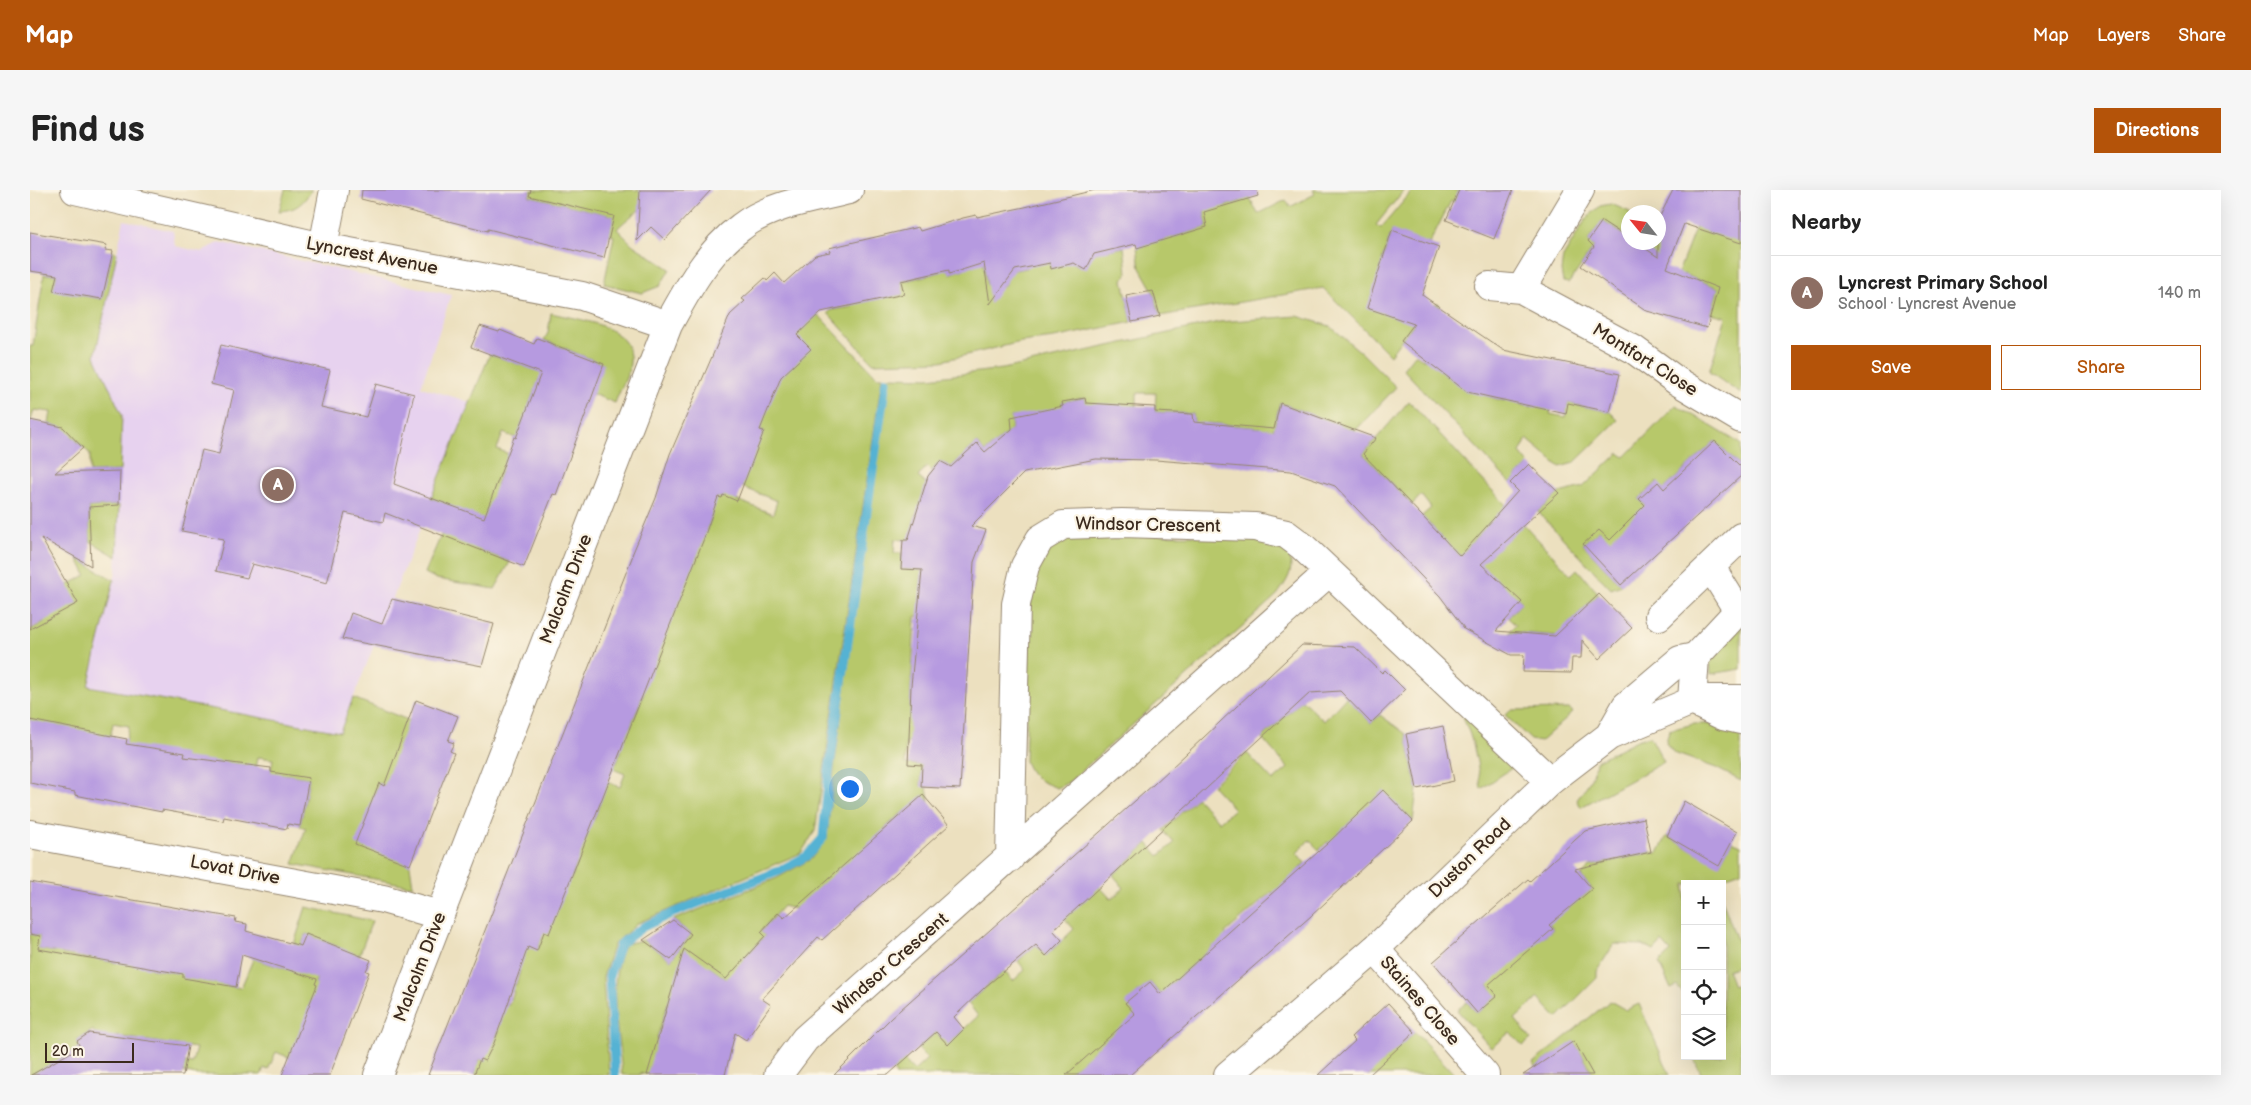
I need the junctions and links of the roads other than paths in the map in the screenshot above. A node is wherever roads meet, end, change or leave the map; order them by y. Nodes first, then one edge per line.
1 (75, 190) edge
2 (334, 190) edge
3 (849, 190) edge
4 (1580, 190) edge
5 (323, 247) junction
6 (1489, 286) dead end
7 (1521, 289) junction
8 (668, 325) junction
9 (1741, 419) edge
10 (1741, 537) edge
11 (1711, 567) junction
12 (1329, 572) junction
13 (1740, 610) edge
14 (1659, 616) dead end
15 (1695, 656) junction
16 (1741, 681) edge
17 (1741, 698) edge
18 (1696, 700) junction
19 (1741, 720) edge
20 (1609, 736) junction
21 (1550, 781) junction
22 (30, 834) edge
23 (1010, 858) junction
24 (439, 915) junction
25 (1375, 949) junction
26 (378, 1075) edge
27 (778, 1075) edge
28 (1228, 1075) edge
29 (1485, 1075) edge

1 - 5 street, Lyncrest Avenue
2 - 5 street
3 - 8 street, Malcolm Drive
4 - 7 street
5 - 8 street, Lyncrest Avenue
6 - 7 street, Montfort Close
7 - 9 street, Montfort Close
8 - 24 street, Malcolm Drive
10 - 11 street
11 - 13 street
11 - 14 street
12 - 21 street, Windsor Crescent
12 - 23 street, Windsor Crescent
12 - 23 street, Windsor Crescent
13 - 15 street
15 - 18 street
15 - 20 street
16 - 18 street
17 - 18 street, Duston Road
18 - 19 street
18 - 20 street, Duston Road
20 - 21 street, Duston Road
21 - 25 street, Duston Road
22 - 24 street, Lovat Drive
23 - 27 street, Windsor Crescent
24 - 26 street, Malcolm Drive
25 - 28 street, Duston Road
25 - 29 street, Staines Close

